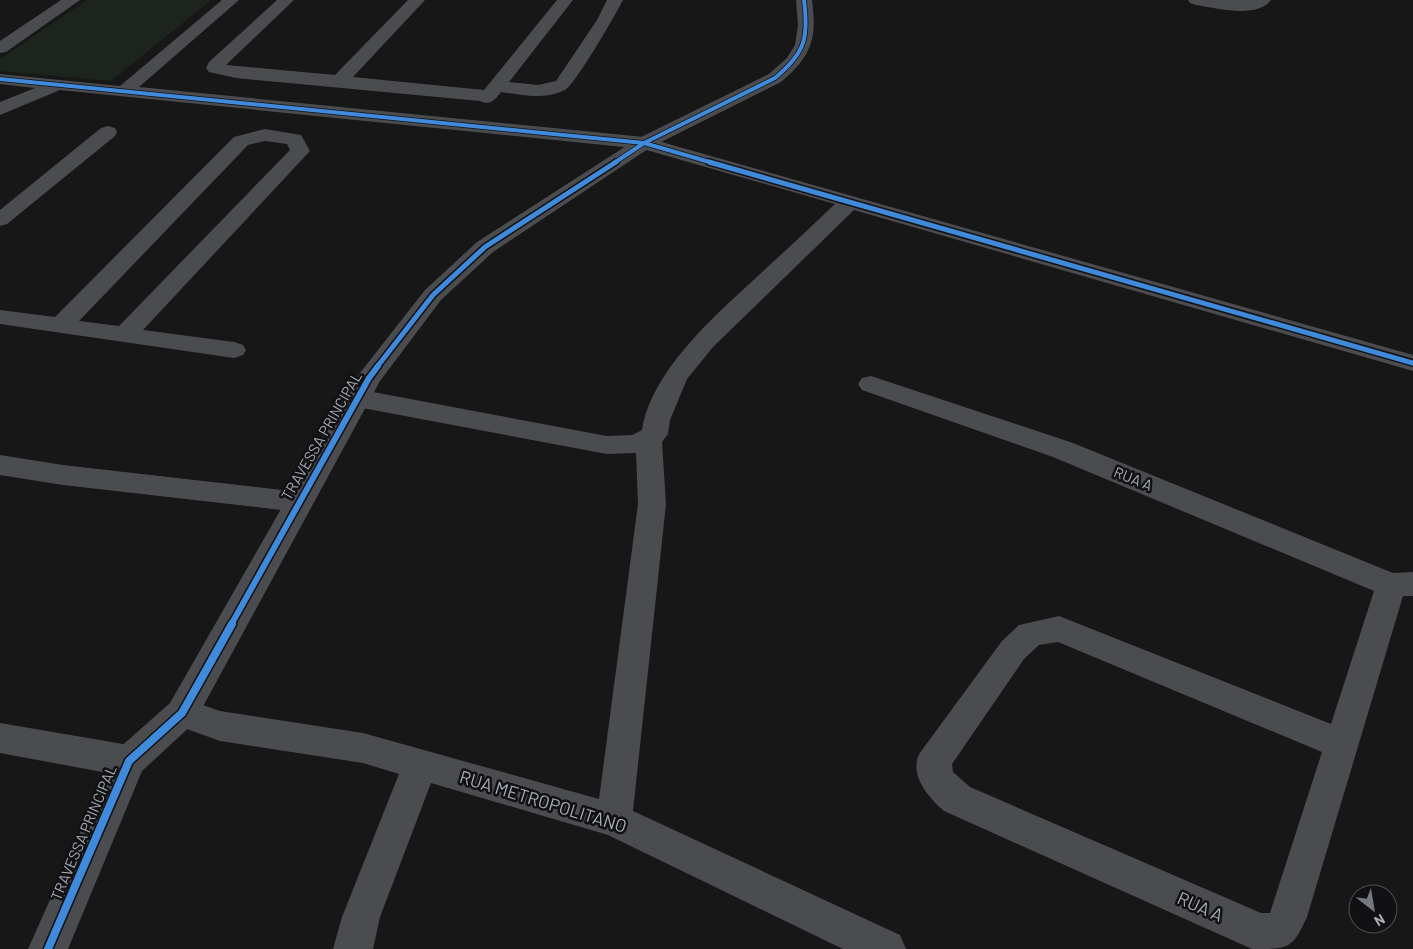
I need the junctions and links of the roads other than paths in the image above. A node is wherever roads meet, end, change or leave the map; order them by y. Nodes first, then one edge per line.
1 (72, 0) edge
2 (231, 0) edge
3 (286, 0) edge
4 (417, 0) edge
5 (565, 0) edge
6 (615, 0) edge
7 (804, 0) edge
8 (1196, 0) edge
9 (1263, 0) edge
10 (0, 48) edge
11 (0, 79) edge
12 (339, 81) junction
13 (58, 85) junction
14 (492, 91) junction
15 (124, 92) junction
16 (0, 109) edge
17 (467, 126) junction
18 (108, 132) dead end
19 (644, 143) junction
20 (850, 201) junction
21 (0, 220) edge
22 (0, 317) edge
23 (60, 326) junction
24 (124, 335) junction
25 (234, 350) dead end
26 (1413, 363) edge
27 (871, 384) dead end
28 (358, 398) junction
29 (649, 440) junction
30 (0, 464) edge
31 (299, 502) junction
32 (1402, 585) edge
33 (182, 713) junction
34 (0, 738) edge
35 (1341, 744) junction
36 (129, 761) junction
37 (420, 765) junction
38 (614, 820) junction
39 (48, 949) edge
40 (353, 949) edge
41 (886, 949) edge

1 - 10 street
2 - 15 street
3 - 12 street
4 - 12 street
5 - 14 street
6 - 14 street
7 - 19 street, TRAVESSA PRINCIPAL
8 - 9 street
11 - 13 street
12 - 14 street
13 - 15 street
13 - 16 street
14 - 17 street
15 - 17 street
17 - 19 street
18 - 21 street
19 - 20 street
19 - 28 street, TRAVESSA PRINCIPAL
20 - 26 street
20 - 29 street
22 - 23 street
23 - 24 street
23 - 24 street
24 - 25 street
27 - 32 street, RUA A
28 - 29 street
28 - 31 street, TRAVESSA PRINCIPAL
29 - 38 street
30 - 31 street
31 - 33 street, TRAVESSA PRINCIPAL
32 - 35 street, RUA A
33 - 36 street, TRAVESSA PRINCIPAL
33 - 37 street, RUA METROPOLITANO
34 - 36 street
35 - 35 street, RUA A
36 - 39 street, TRAVESSA PRINCIPAL
37 - 38 street, RUA METROPOLITANO
37 - 40 street
38 - 41 street, RUA METROPOLITANO

